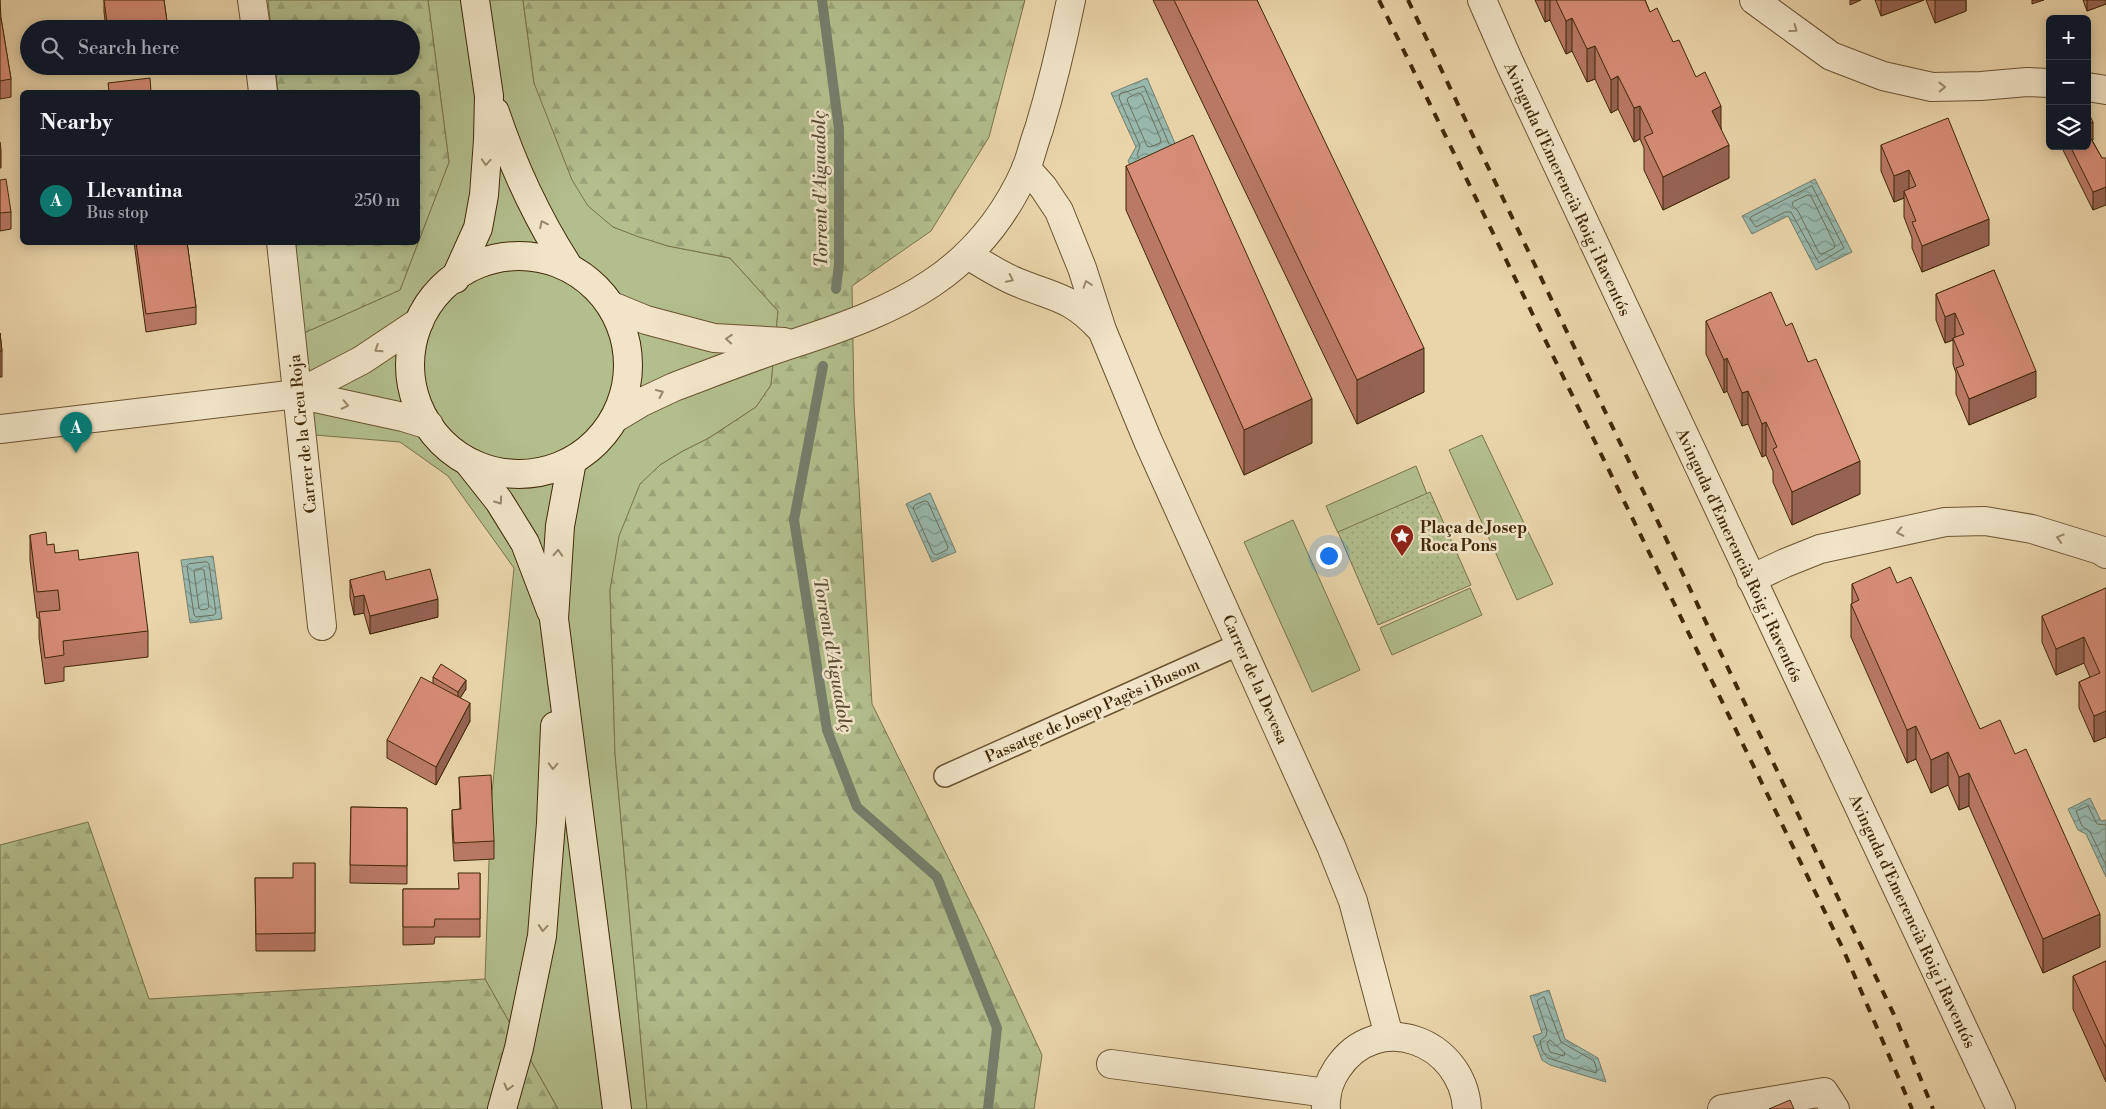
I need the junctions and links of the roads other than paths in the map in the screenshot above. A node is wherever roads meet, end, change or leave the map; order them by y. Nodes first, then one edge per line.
1 (252, 0) edge
2 (476, 0) edge
3 (1071, 0) edge
4 (1482, 0) edge
5 (1754, 0) edge
6 (255, 20) edge
7 (261, 75) edge
8 (2046, 83) edge
9 (2091, 88) edge
10 (263, 90) edge
11 (2106, 90) edge
12 (489, 96) junction
13 (1026, 168) junction
14 (281, 245) edge
15 (968, 255) junction
16 (568, 266) junction
17 (455, 279) junction
18 (612, 306) junction
19 (418, 322) junction
20 (1102, 330) junction
21 (795, 343) junction
22 (298, 394) junction
23 (617, 417) junction
24 (429, 425) junction
25 (0, 429) edge
26 (572, 461) junction
27 (469, 463) junction
28 (2106, 554) edge
29 (1751, 579) junction
30 (554, 619) junction
31 (322, 626) dead end
32 (1240, 644) junction
33 (558, 647) junction
34 (945, 776) dead end
35 (1389, 1036) junction
36 (1111, 1064) dead end
37 (1327, 1101) edge
38 (502, 1109) edge
39 (617, 1109) edge
40 (1467, 1109) edge
41 (1722, 1109) edge
42 (1835, 1109) edge
43 (2001, 1109) edge

1 - 6 street
2 - 12 street
3 - 13 street
4 - 29 street, Avinguda d'Emerencià Roig i Raventós
5 -> 8 street
7 - 10 street
9 - 11 street
16 -> 12 street
12 -> 17 street
13 - 15 street
20 -> 13 street, Carrer de la Devesa
14 - 22 street, Carrer de la Creu Roja
15 -> 20 street, Carrer de la Devesa
15 - 21 street
16 - 17 street
16 - 18 street
17 - 19 street
21 -> 18 street
18 - 23 street
19 -> 22 street
19 - 24 street
20 - 32 street, Carrer de la Devesa
23 -> 21 street
22 -> 24 street
22 - 25 street
22 - 31 street, Carrer de la Creu Roja
23 - 26 street
24 - 27 street
26 - 27 street
30 -> 26 street
27 -> 30 street
28 -> 29 street
29 - 43 street, Avinguda d'Emerencià Roig i Raventós
30 - 33 street
32 - 34 street, Passatge de Josep Pagès i Busom
32 - 35 street, Carrer de la Devesa
33 -> 38 street
33 - 39 street
35 - 37 street
35 - 40 street
36 - 37 street
41 - 42 street

